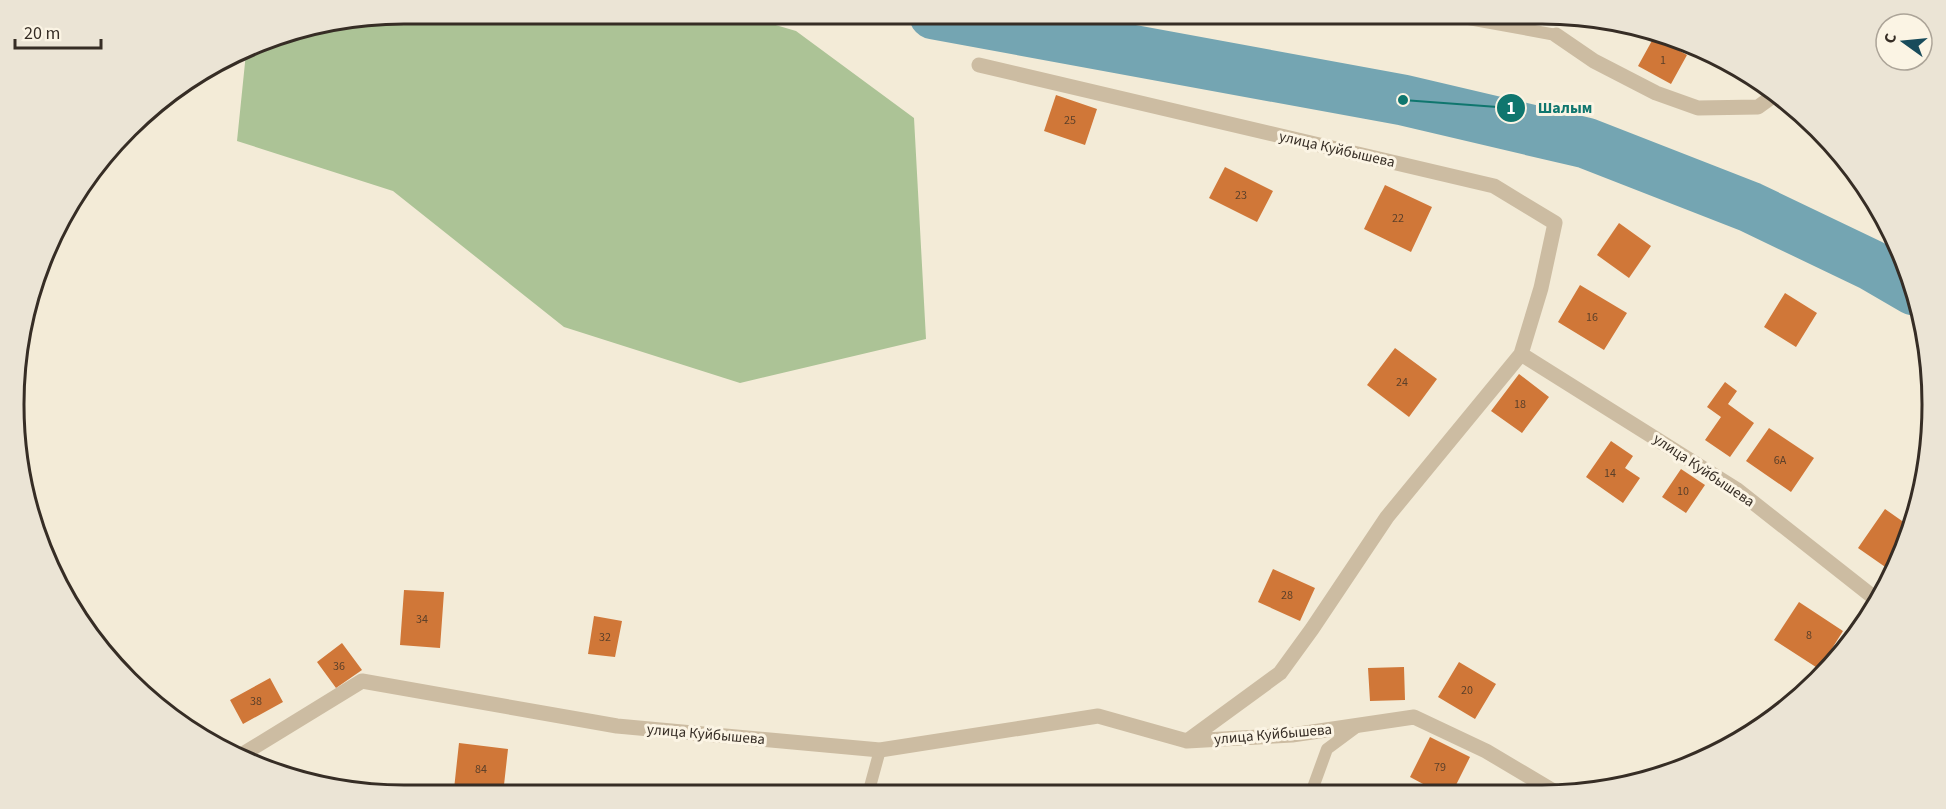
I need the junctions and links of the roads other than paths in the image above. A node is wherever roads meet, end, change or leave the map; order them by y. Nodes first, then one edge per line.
1 (1496, 24) edge
2 (1556, 35) joint
3 (979, 65) dead end
4 (1768, 99) edge
5 (1521, 354) junction
6 (1871, 595) edge
7 (1359, 725) junction
8 (1186, 741) junction
9 (880, 750) junction
10 (248, 751) edge
11 (870, 785) edge
12 (1314, 785) edge
13 (1543, 785) edge

1 - 2 lane
2 - 4 street
3 - 5 street, улица Куйбышева
5 - 6 street, улица Куйбышева
5 - 8 street, улица Куйбышева
7 - 8 street, улица Куйбышева
7 - 12 lane
7 - 13 street, улица Куйбышева
8 - 9 street, улица Куйбышева
9 - 10 street, улица Куйбышева
9 - 11 lane

